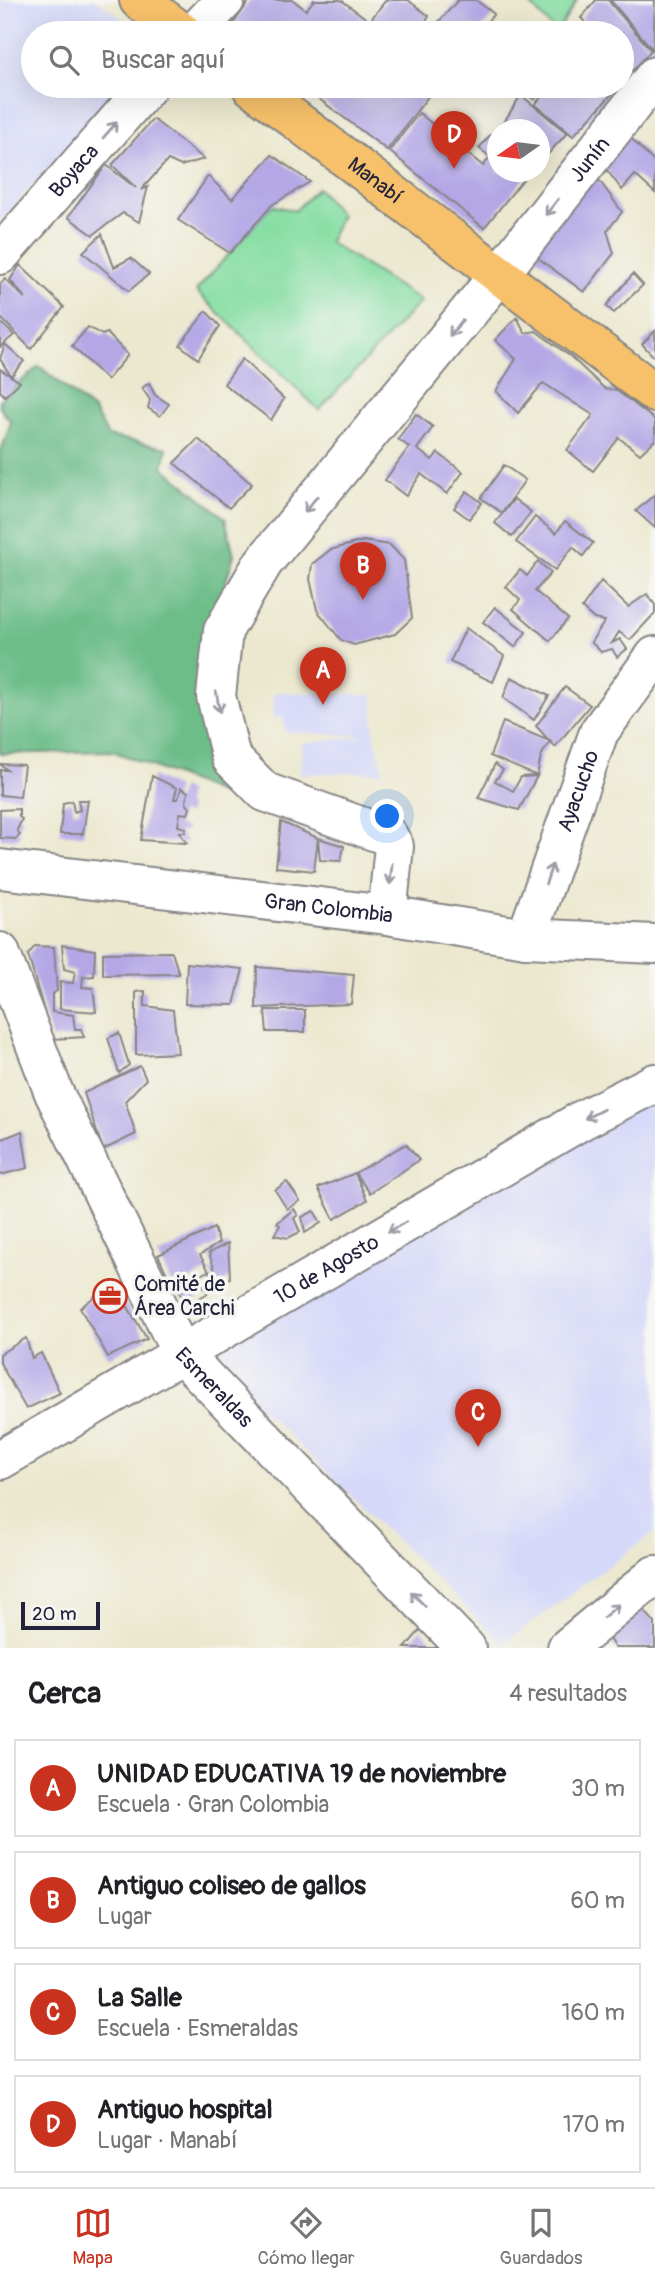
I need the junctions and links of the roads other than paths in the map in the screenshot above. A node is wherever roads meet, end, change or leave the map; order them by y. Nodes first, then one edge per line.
1 (139, 0) edge
2 (225, 0) edge
3 (167, 21) edge
4 (205, 21) edge
5 (655, 76) edge
6 (137, 98) edge
7 (267, 98) edge
8 (0, 255) edge
9 (499, 275) junction
10 (655, 393) edge
11 (655, 656) edge
12 (0, 869) edge
13 (387, 915) junction
14 (526, 938) junction
15 (655, 944) edge
16 (0, 952) edge
17 (655, 1083) edge
18 (181, 1353) junction
19 (0, 1460) edge
20 (655, 1575) edge
21 (466, 1648) edge
22 (567, 1648) edge

1 - 3 main road
2 - 4 street
5 -> 9 street, Junín
8 -> 6 street, Boyaca
7 - 9 main road, Manabí
9 - 10 main road, Manabí
9 -> 13 street, Junín
14 -> 11 street, Ayacucho
12 - 13 street, Gran Colombia
13 - 14 street, Gran Colombia
14 - 15 street, Gran Colombia
16 - 18 street, Esmeraldas
17 -> 18 street, 10 de Agosto
18 - 19 street, 10 de Agosto
21 -> 18 street, Esmeraldas
22 -> 20 street

